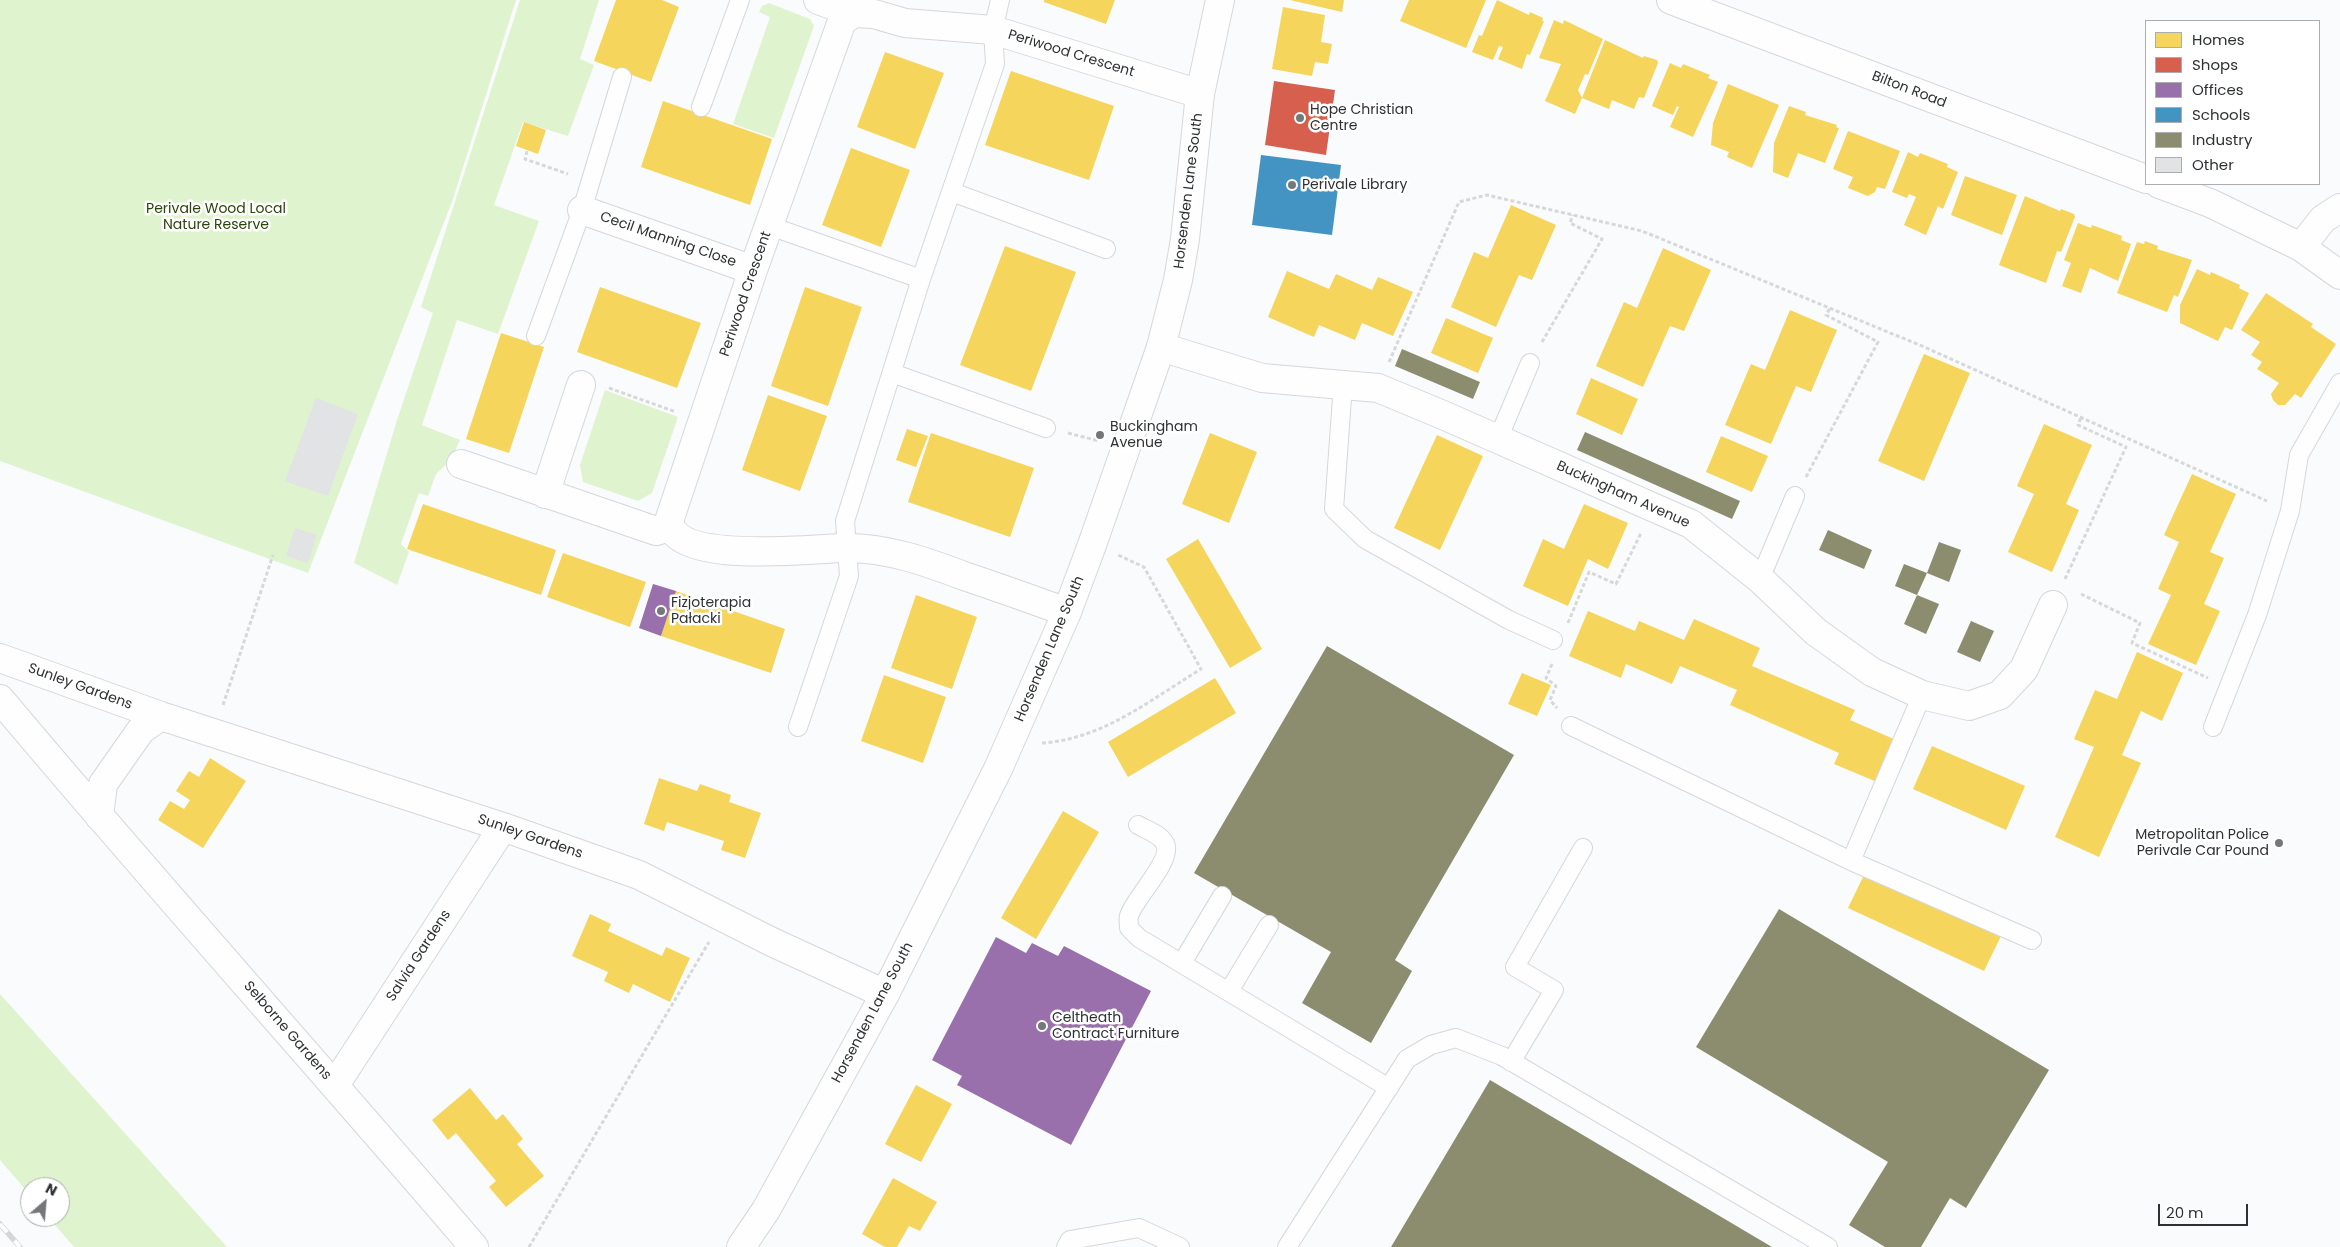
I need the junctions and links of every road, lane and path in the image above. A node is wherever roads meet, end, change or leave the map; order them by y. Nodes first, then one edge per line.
1 (740, 0) edge
2 (818, 0) edge
3 (1000, 0) edge
4 (1220, 0) edge
5 (1671, 0) edge
6 (854, 13) junction
7 (993, 30) junction
8 (622, 77) dead end
9 (1200, 94) junction
10 (701, 108) dead end
11 (527, 151) dead end
12 (2145, 179) edge
13 (590, 182) junction
14 (2162, 185) edge
15 (952, 192) junction
16 (2340, 208) edge
17 (582, 210) junction
18 (1573, 215) junction
19 (770, 226) junction
20 (2301, 247) junction
21 (1106, 249) dead end
22 (753, 270) junction
23 (2340, 275) edge
24 (921, 279) junction
25 (1830, 308) junction
26 (536, 336) dead end
27 (1160, 347) junction
28 (1530, 363) joint
29 (892, 373) junction
30 (2340, 383) edge
31 (1343, 384) junction
32 (591, 385) joint
33 (1378, 388) junction
34 (2081, 417) junction
35 (702, 421) junction
36 (1046, 428) joint
37 (1498, 439) junction
38 (1126, 448) junction
39 (460, 464) dead end
40 (545, 494) junction
41 (1795, 496) joint
42 (1653, 508) junction
43 (2290, 511) junction
44 (670, 528) junction
45 (1092, 545) junction
46 (848, 548) junction
47 (273, 556) dead end
48 (1760, 579) junction
49 (2058, 595) junction
50 (1067, 612) junction
51 (1567, 626) dead end
52 (1553, 640) dead end
53 (0, 658) edge
54 (1553, 661) dead end
55 (2229, 687) junction
56 (1922, 695) junction
57 (0, 699) edge
58 (161, 716) junction
59 (1571, 726) joint
60 (798, 727) dead end
61 (2214, 727) dead end
62 (214, 732) junction
63 (1013, 736) junction
64 (98, 816) junction
65 (1138, 825) dead end
66 (503, 827) junction
67 (1583, 848) dead end
68 (1851, 861) junction
69 (1222, 896) dead end
70 (723, 918) junction
71 (1269, 925) dead end
72 (2032, 940) dead end
73 (1182, 963) junction
74 (1229, 992) junction
75 (885, 994) junction
76 (1511, 1062) junction
77 (336, 1085) junction
78 (1389, 1088) junction
79 (474, 1247) edge
80 (529, 1247) edge
81 (741, 1247) edge
82 (1066, 1247) edge
83 (1180, 1247) edge
84 (1287, 1247) edge
85 (1828, 1247) edge

1 - 10 lane
2 - 6 street
3 - 7 lane
4 - 9 street, Horsenden Lane South
5 - 12 street, Bilton Road
6 - 7 street, Periwood Crescent
6 - 19 street, Periwood Crescent
7 - 9 street, Periwood Crescent
7 - 15 lane
8 - 13 lane, Cecil Manning Close
9 - 27 street, Horsenden Lane South
11 - 13 path
13 - 17 lane, Cecil Manning Close
14 - 20 street
15 - 21 lane
15 - 24 lane
16 - 20 street
17 - 22 street, Cecil Manning Close
17 - 26 lane, Cecil Manning Close
18 - 25 path
18 - 28 path
18 - 33 path
19 - 22 street, Periwood Crescent
19 - 24 lane
20 - 23 street
22 - 35 street, Periwood Crescent
24 - 29 lane
25 - 34 path
25 - 41 path
27 - 31 street, Buckingham Avenue
27 - 38 street, Horsenden Lane South
28 - 37 lane
29 - 36 lane
29 - 46 lane
30 - 43 lane
31 - 33 street, Buckingham Avenue
31 - 52 lane
32 - 35 path
32 - 40 street
33 - 37 street, Buckingham Avenue
34 - 43 path
34 - 49 path
35 - 44 street, Periwood Crescent
36 - 38 path
37 - 42 street, Buckingham Avenue
38 - 45 street, Horsenden Lane South
39 - 40 street
40 - 44 street
41 - 48 lane
42 - 48 street, Buckingham Avenue
42 - 51 path
43 - 55 lane
44 - 46 street
45 - 50 street, Horsenden Lane South
45 - 63 path
46 - 50 street
46 - 60 lane
47 - 62 path
48 - 56 street, Buckingham Avenue
49 - 55 path
49 - 56 street, Buckingham Avenue
50 - 63 street, Horsenden Lane South
53 - 58 street, Sunley Gardens
54 - 59 path
55 - 61 lane
56 - 68 lane
57 - 64 street, Selborne Gardens
58 - 62 street, Sunley Gardens
58 - 64 street
59 - 68 lane
62 - 66 street, Sunley Gardens
63 - 75 street, Horsenden Lane South
64 - 77 street, Selborne Gardens
65 - 73 lane
66 - 70 street, Sunley Gardens
66 - 77 street, Salvia Gardens
67 - 76 lane
68 - 72 lane
69 - 73 lane
70 - 75 street, Sunley Gardens
70 - 80 path
71 - 74 lane
73 - 74 lane
74 - 78 lane
75 - 81 street, Horsenden Lane South
76 - 78 lane
76 - 85 lane
77 - 79 street, Selborne Gardens
78 - 84 lane
82 - 83 lane

